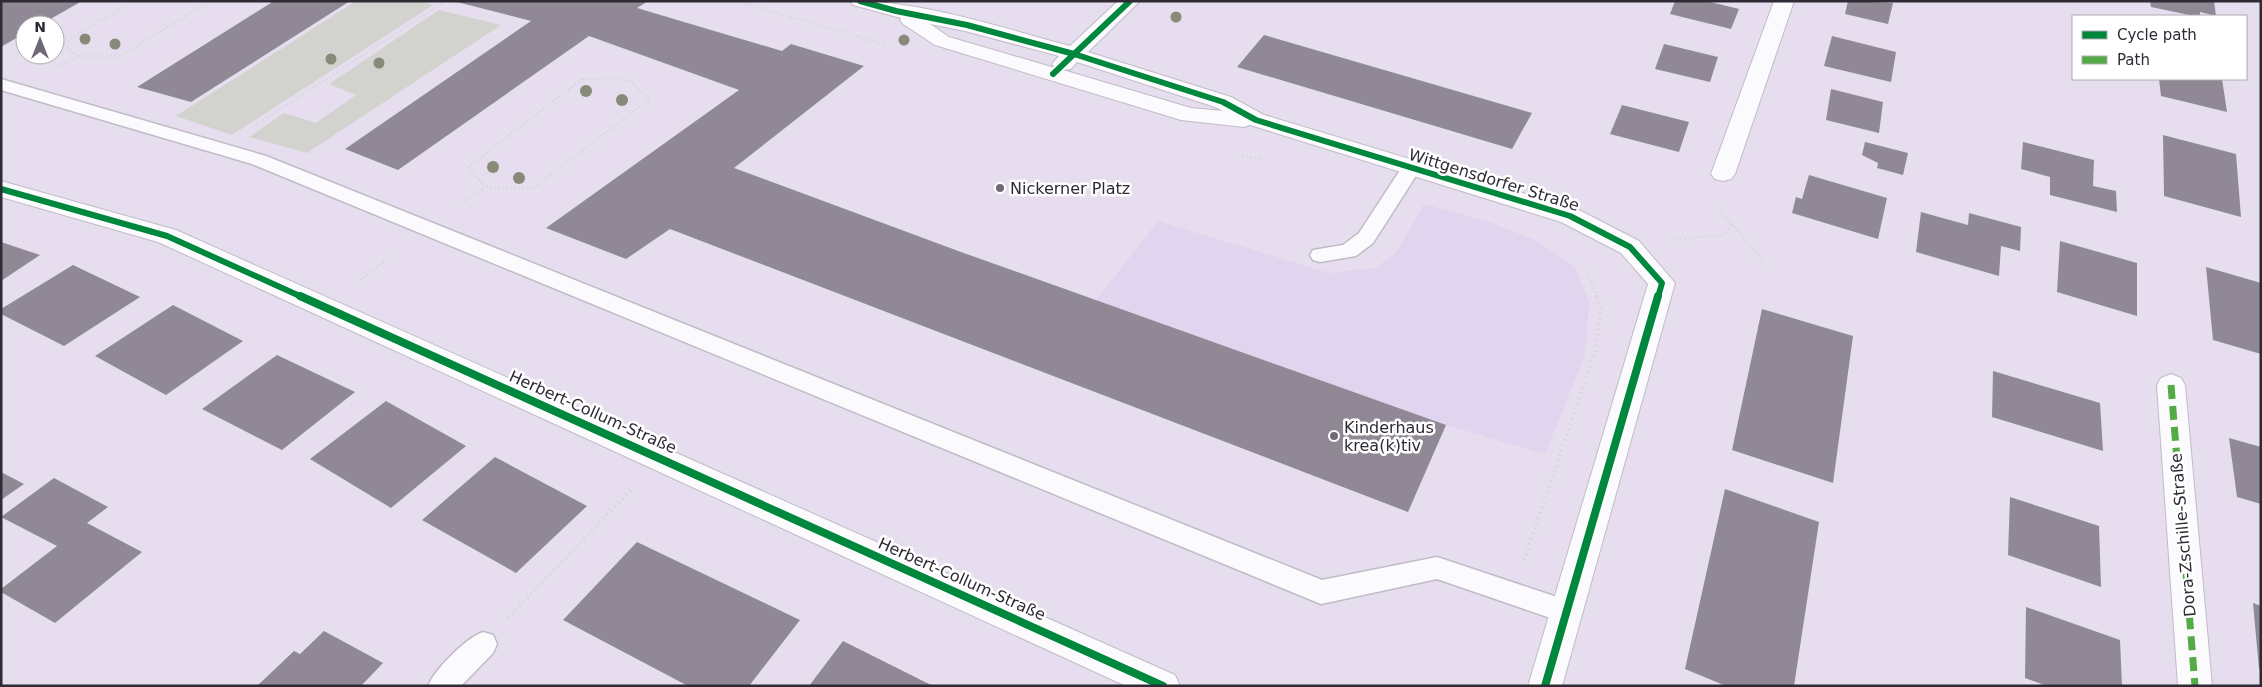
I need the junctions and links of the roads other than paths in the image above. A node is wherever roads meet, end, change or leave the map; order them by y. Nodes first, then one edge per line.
1 (860, 1) edge
2 (1130, 1) edge
3 (1784, 1) edge
4 (896, 11) junction
5 (1074, 54) junction
6 (1053, 74) junction
7 (1, 84) edge
8 (1256, 120) junction
9 (1411, 168) junction
10 (1723, 174) dead end
11 (1, 189) edge
12 (1320, 255) dead end
13 (2171, 385) dead end
14 (1568, 612) junction
15 (483, 644) road end
16 (442, 686) edge
17 (1164, 686) edge
18 (1546, 686) edge
19 (2195, 686) edge

1 - 4 street
2 - 5 street
3 - 10 street
4 - 5 street, Wittgensdorfer Straße
4 - 6 street, Wittgensdorfer Straße
5 - 6 street
5 - 8 street, Wittgensdorfer Straße
6 - 8 street, Wittgensdorfer Straße
7 - 14 lane
8 - 9 street, Wittgensdorfer Straße
9 - 12 lane
9 - 14 street, Wittgensdorfer Straße
11 - 17 street, Herbert-Collum-Straße
13 - 19 street, Dora-Zschille-Straße
14 - 18 street, Wittgensdorfer Straße
15 - 16 lane

